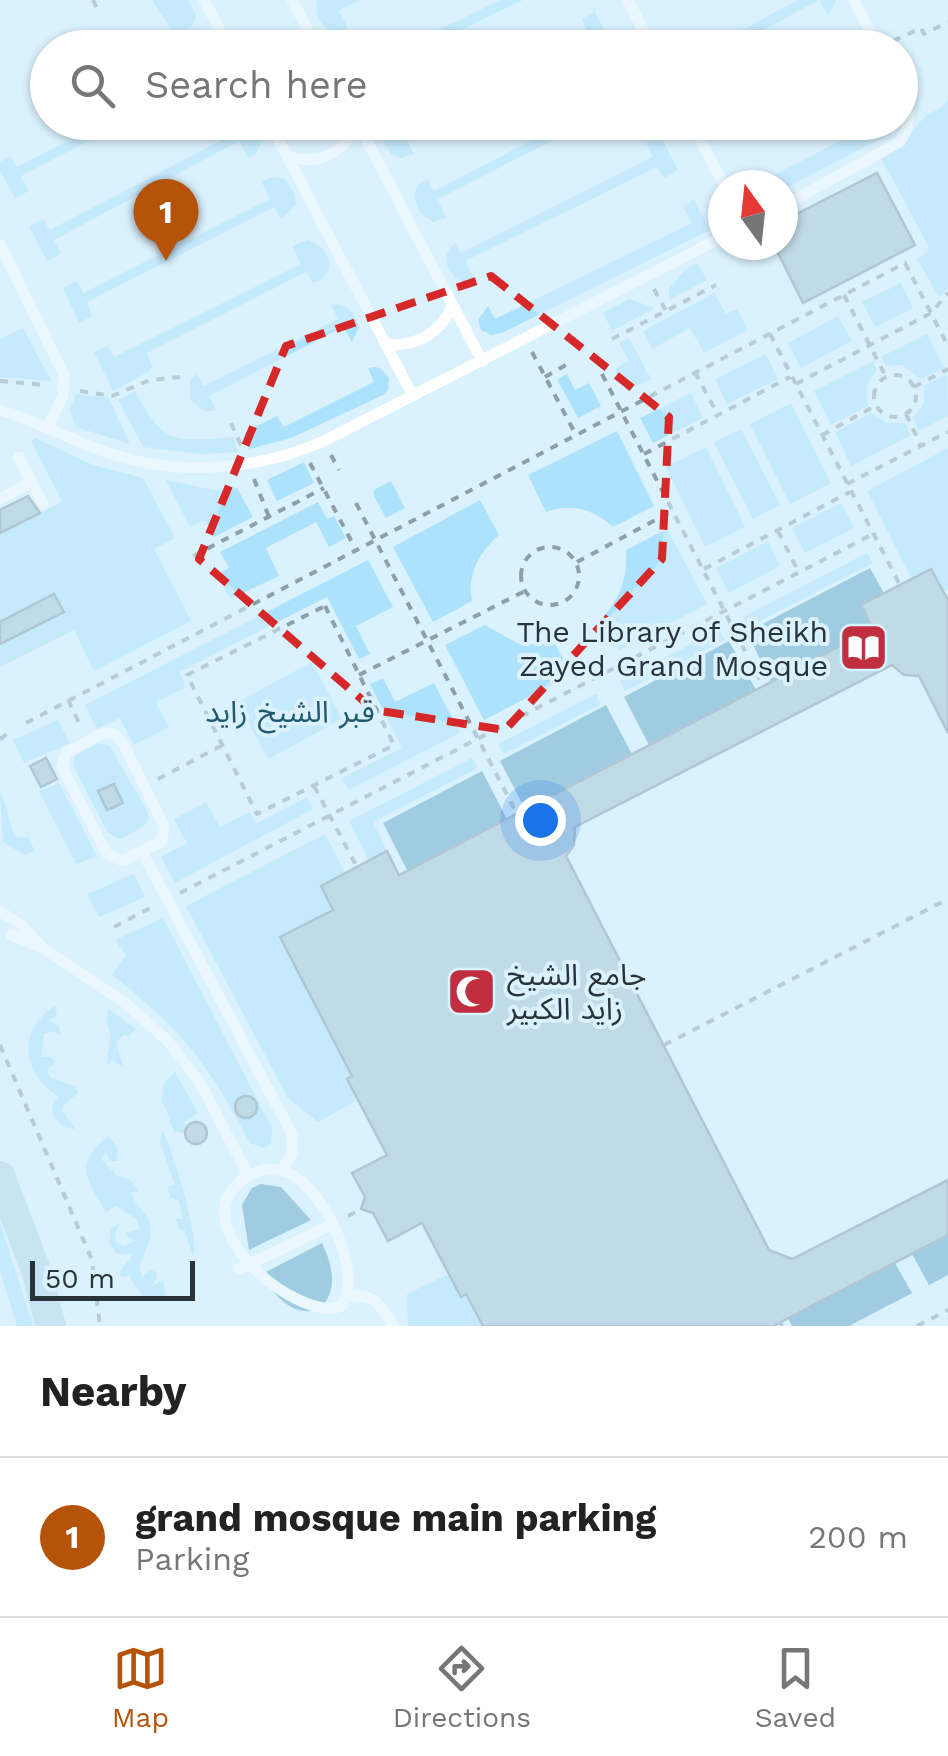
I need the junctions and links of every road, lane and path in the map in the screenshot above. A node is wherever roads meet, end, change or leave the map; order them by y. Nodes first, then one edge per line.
1 (93, 0) edge
2 (204, 0) edge
3 (292, 0) edge
4 (628, 0) edge
5 (854, 0) edge
6 (100, 13) dead end
7 (948, 22) edge
8 (220, 30) edge
9 (308, 30) edge
10 (643, 30) edge
11 (870, 30) edge
12 (917, 30) edge
13 (278, 140) edge
14 (347, 140) edge
15 (365, 140) edge
16 (700, 140) edge
17 (901, 140) edge
18 (286, 154) junction
19 (716, 170) edge
20 (798, 198) edge
21 (0, 245) edge
22 (708, 245) edge
23 (647, 276) junction
24 (716, 285) dead end
25 (948, 293) edge
26 (844, 295) junction
27 (452, 306) junction
28 (666, 311) junction
29 (931, 314) junction
30 (770, 334) junction
31 (526, 338) junction
32 (612, 339) dead end
33 (386, 344) junction
34 (870, 346) junction
35 (948, 346) edge
36 (482, 361) junction
37 (568, 364) dead end
38 (948, 370) edge
39 (696, 372) junction
40 (602, 374) dead end
41 (181, 376) dead end
42 (545, 376) junction
43 (792, 376) junction
44 (886, 376) junction
45 (0, 381) edge
46 (796, 384) junction
47 (914, 387) junction
48 (64, 388) junction
49 (413, 396) junction
50 (876, 406) junction
51 (0, 410) edge
52 (621, 411) junction
53 (906, 414) junction
54 (718, 415) junction
55 (47, 429) junction
56 (948, 432) edge
57 (822, 434) junction
58 (576, 435) junction
59 (921, 446) junction
60 (304, 450) junction
61 (644, 454) junction
62 (19, 456) dead end
63 (32, 482) junction
64 (848, 484) junction
65 (324, 488) junction
66 (851, 492) junction
67 (0, 499) edge
68 (356, 503) dead end
69 (43, 504) dead end
70 (674, 510) junction
71 (778, 531) junction
72 (874, 534) junction
73 (375, 540) junction
74 (356, 549) junction
75 (194, 556) dead end
76 (576, 562) junction
77 (704, 569) junction
78 (798, 572) junction
79 (900, 586) dead end
80 (525, 591) junction
81 (725, 611) junction
82 (427, 641) junction
83 (360, 676) junction
84 (764, 686) dead end
85 (68, 700) junction
86 (26, 723) dead end
87 (10, 732) dead end
88 (0, 739) edge
89 (477, 739) junction
90 (88, 741) junction
91 (223, 745) junction
92 (144, 786) junction
93 (314, 786) junction
94 (517, 814) dead end
95 (330, 815) junction
96 (142, 852) junction
97 (357, 867) dead end
98 (948, 898) edge
99 (167, 900) junction
100 (0, 912) edge
101 (114, 927) dead end
102 (5, 932) edge
103 (43, 948) junction
104 (0, 1045) edge
105 (664, 1045) dead end
106 (282, 1170) junction
107 (248, 1175) junction
108 (0, 1176) edge
109 (333, 1224) junction
110 (346, 1298) junction
111 (948, 1310) edge
112 (327, 1321) dead end
113 (51, 1326) edge
114 (100, 1326) edge
115 (393, 1326) edge
116 (918, 1326) edge

1 - 6 path
2 - 8 lane
3 - 9 lane
4 - 10 lane
5 - 11 lane
7 - 12 path
13 - 18 lane
14 - 18 lane
15 - 27 lane
16 - 19 lane
17 - 20 lane
18 - 33 lane
21 - 48 lane
22 - 23 lane
23 - 28 path
23 - 31 lane
24 - 28 path
25 - 29 path
26 - 29 path
26 - 30 path
26 - 34 path
27 - 33 lane
27 - 36 lane
28 - 32 path
29 - 34 path
29 - 35 path
30 - 39 path
30 - 43 path
31 - 36 lane
31 - 42 path
33 - 49 lane
34 - 44 path
34 - 46 path
36 - 49 lane
37 - 42 path
38 - 47 path
39 - 52 path
39 - 54 path
40 - 52 path
41 - 48 path
42 - 58 path
43 - 46 path
43 - 54 path
44 - 47 path
44 - 50 path
45 - 48 path
46 - 57 path
47 - 53 path
48 - 55 lane
49 - 60 lane
50 - 53 path
50 - 57 path
51 - 55 lane
52 - 58 path
52 - 61 path
53 - 59 path
54 - 61 path
55 - 60 lane
56 - 59 path
57 - 64 path
58 - 73 path
59 - 64 path
60 - 65 path
61 - 70 path
62 - 63 lane
63 - 67 lane
63 - 69 lane
64 - 66 path
65 - 74 path
65 - 75 path
66 - 71 path
66 - 72 path
68 - 73 path
70 - 76 path
70 - 77 path
71 - 77 path
71 - 78 path
72 - 78 path
72 - 79 path
73 - 74 path
73 - 82 path
74 - 85 path
76 - 80 path
76 - 80 path
77 - 81 path
78 - 81 path
80 - 82 path
81 - 84 path
81 - 89 path
82 - 83 path
82 - 89 path
83 - 91 path
83 - 93 path
85 - 86 path
85 - 90 path
87 - 88 path
89 - 94 path
89 - 95 path
90 - 92 lane
90 - 96 lane
91 - 92 path
91 - 93 path
92 - 96 lane
93 - 95 path
95 - 97 path
95 - 99 path
96 - 99 lane
98 - 105 path
99 - 101 path
99 - 106 lane
100 - 103 lane
102 - 103 lane
103 - 107 lane
104 - 114 path
106 - 107 lane
106 - 109 lane
107 - 109 lane
108 - 113 main road
109 - 110 lane
110 - 112 lane
110 - 115 lane
111 - 116 path

